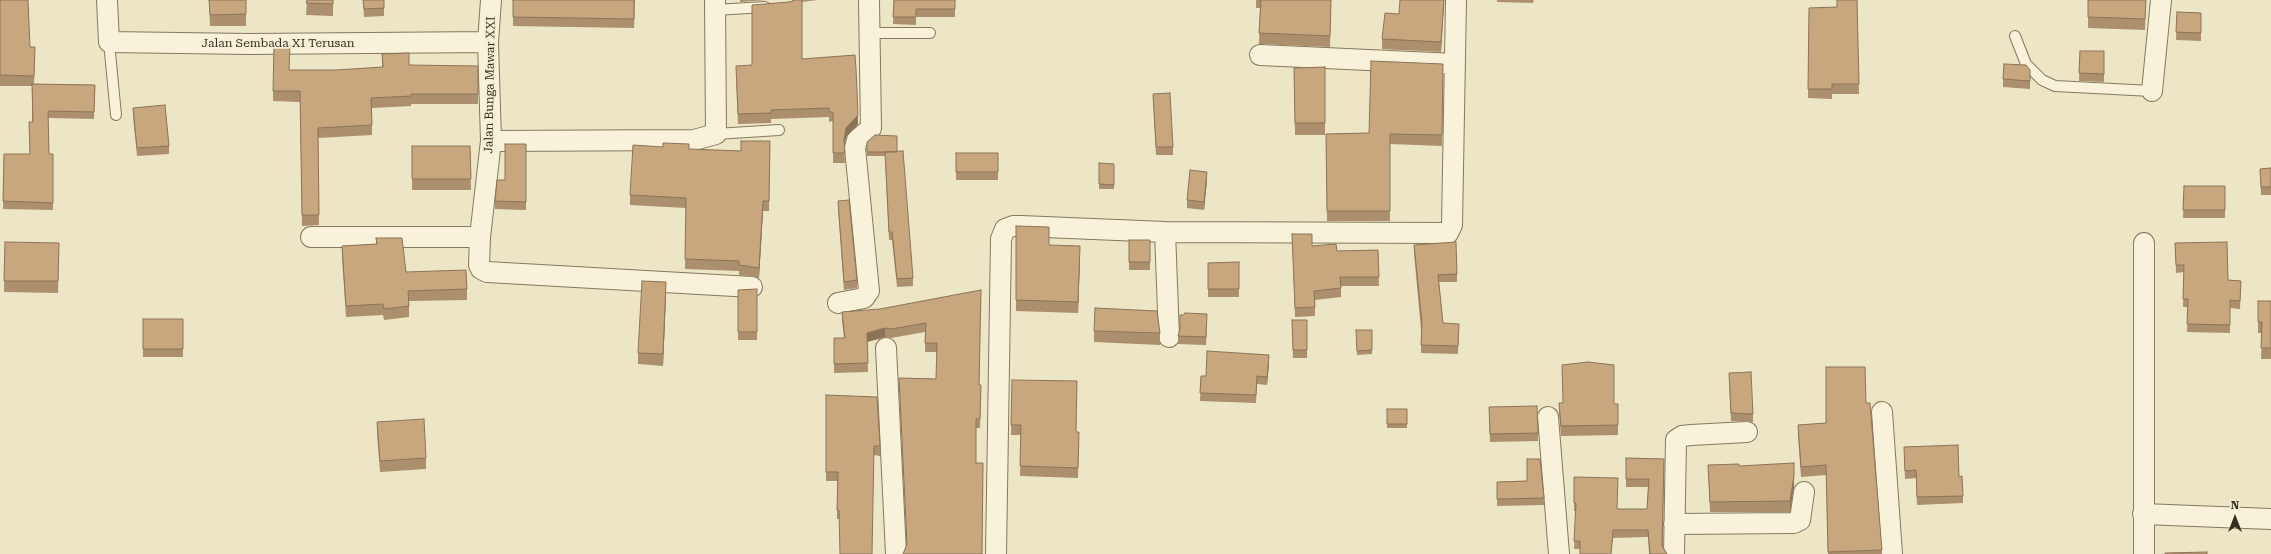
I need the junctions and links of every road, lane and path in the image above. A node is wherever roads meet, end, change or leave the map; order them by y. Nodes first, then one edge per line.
1 (107, 0) edge
2 (491, 0) edge
3 (869, 0) edge
4 (1456, 0) edge
5 (2161, 0) edge
6 (715, 5) edge
7 (776, 6) edge
8 (869, 32) junction
9 (930, 32) dead end
10 (2015, 36) dead end
11 (109, 42) junction
12 (488, 42) junction
13 (1260, 55) dead end
14 (1455, 64) junction
15 (2152, 91) joint
16 (116, 115) dead end
17 (779, 130) dead end
18 (716, 134) junction
19 (491, 141) junction
20 (1165, 232) junction
21 (311, 236) dead end
22 (480, 237) junction
23 (2144, 242) dead end
24 (752, 287) dead end
25 (838, 303) dead end
26 (1169, 337) dead end
27 (886, 348) dead end
28 (1882, 412) dead end
29 (1548, 417) dead end
30 (1747, 432) dead end
31 (1804, 492) dead end
32 (2143, 514) junction
33 (2271, 519) edge
34 (1674, 524) junction
35 (896, 554) edge
36 (996, 554) edge
37 (1559, 554) edge
38 (1674, 554) edge
39 (1892, 554) edge
40 (2144, 554) edge

1 - 11 street
2 - 12 street, Jalan Bunga Mawar XXI
3 - 8 street
4 - 14 street
5 - 15 street
6 - 7 lane
6 - 18 street
8 - 9 lane
8 - 25 street
10 - 15 lane
11 - 12 street, Jalan Sembada XI Terusan
11 - 16 lane
12 - 19 street, Jalan Bunga Mawar XXI
13 - 14 street
14 - 20 street
17 - 18 lane
18 - 19 street
19 - 22 street, Jalan Bunga Mawar XXI
20 - 26 street
20 - 36 street
21 - 22 street
22 - 24 street, Jalan Bunga Mawar XXI
23 - 32 street
27 - 35 street
28 - 39 street
29 - 37 street
30 - 34 street
31 - 34 street
32 - 33 street
32 - 40 street
34 - 38 street

